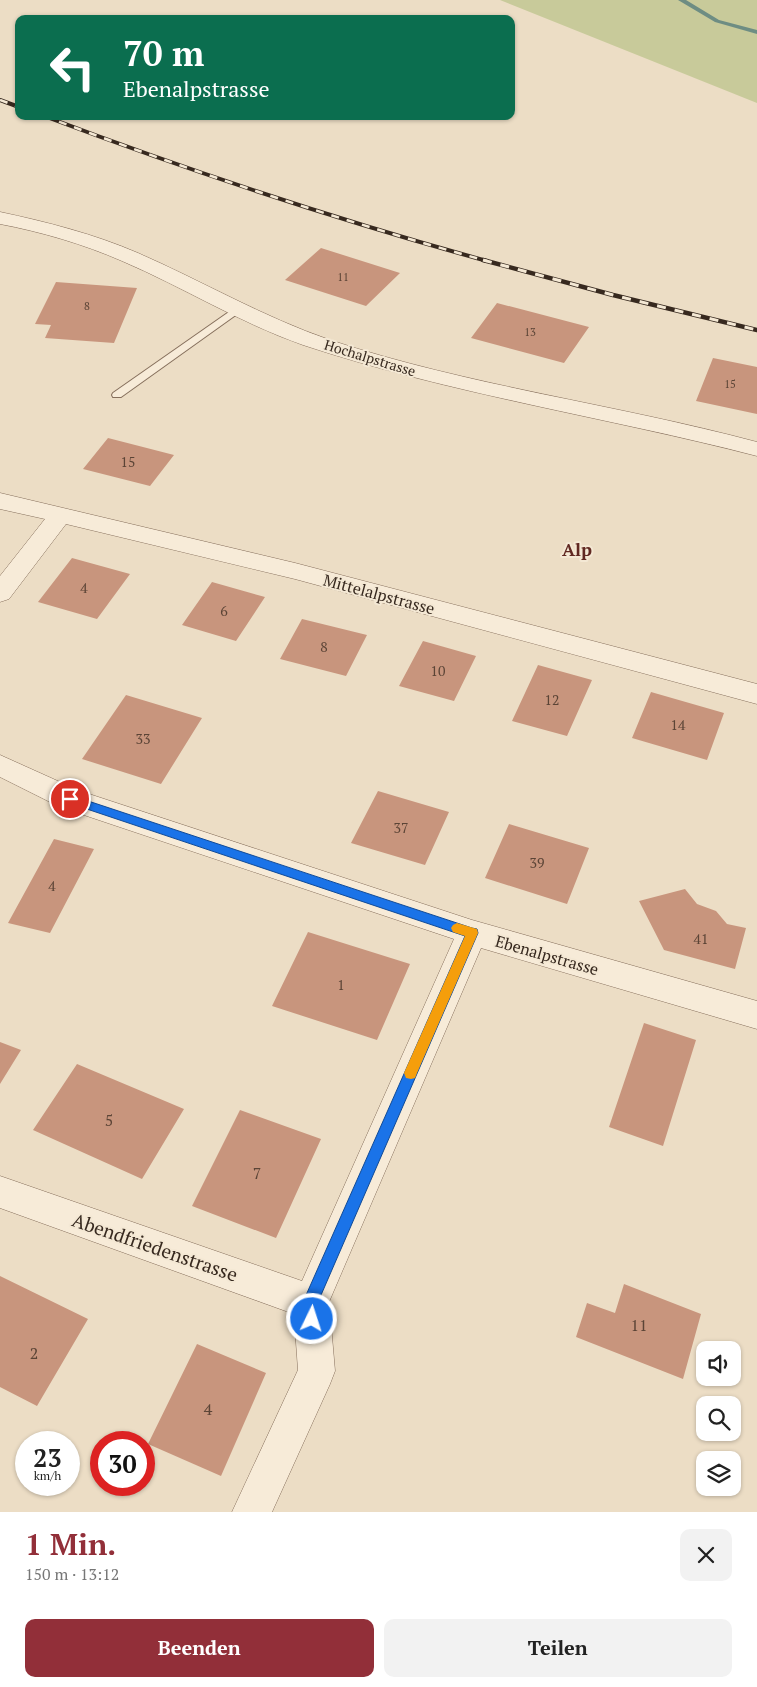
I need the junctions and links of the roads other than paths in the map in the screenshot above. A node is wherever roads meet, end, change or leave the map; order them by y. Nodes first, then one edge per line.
1 (0, 218) edge
2 (236, 310) junction
3 (117, 395) dead end
4 (757, 449) edge
5 (0, 500) edge
6 (60, 516) junction
7 (0, 593) edge
8 (757, 694) edge
9 (0, 765) edge
10 (472, 933) junction
11 (757, 1015) edge
12 (0, 1192) edge
13 (311, 1302) junction
14 (252, 1512) edge

1 - 2 street, Hochalpstrasse
2 - 3 lane
2 - 4 street, Hochalpstrasse
5 - 6 street, Mittelalpstrasse
6 - 7 street
6 - 8 street, Mittelalpstrasse
9 - 10 street, Ebenalpstrasse
10 - 11 street, Ebenalpstrasse
10 - 13 street
12 - 13 street, Abendfriedenstrasse
13 - 14 street

